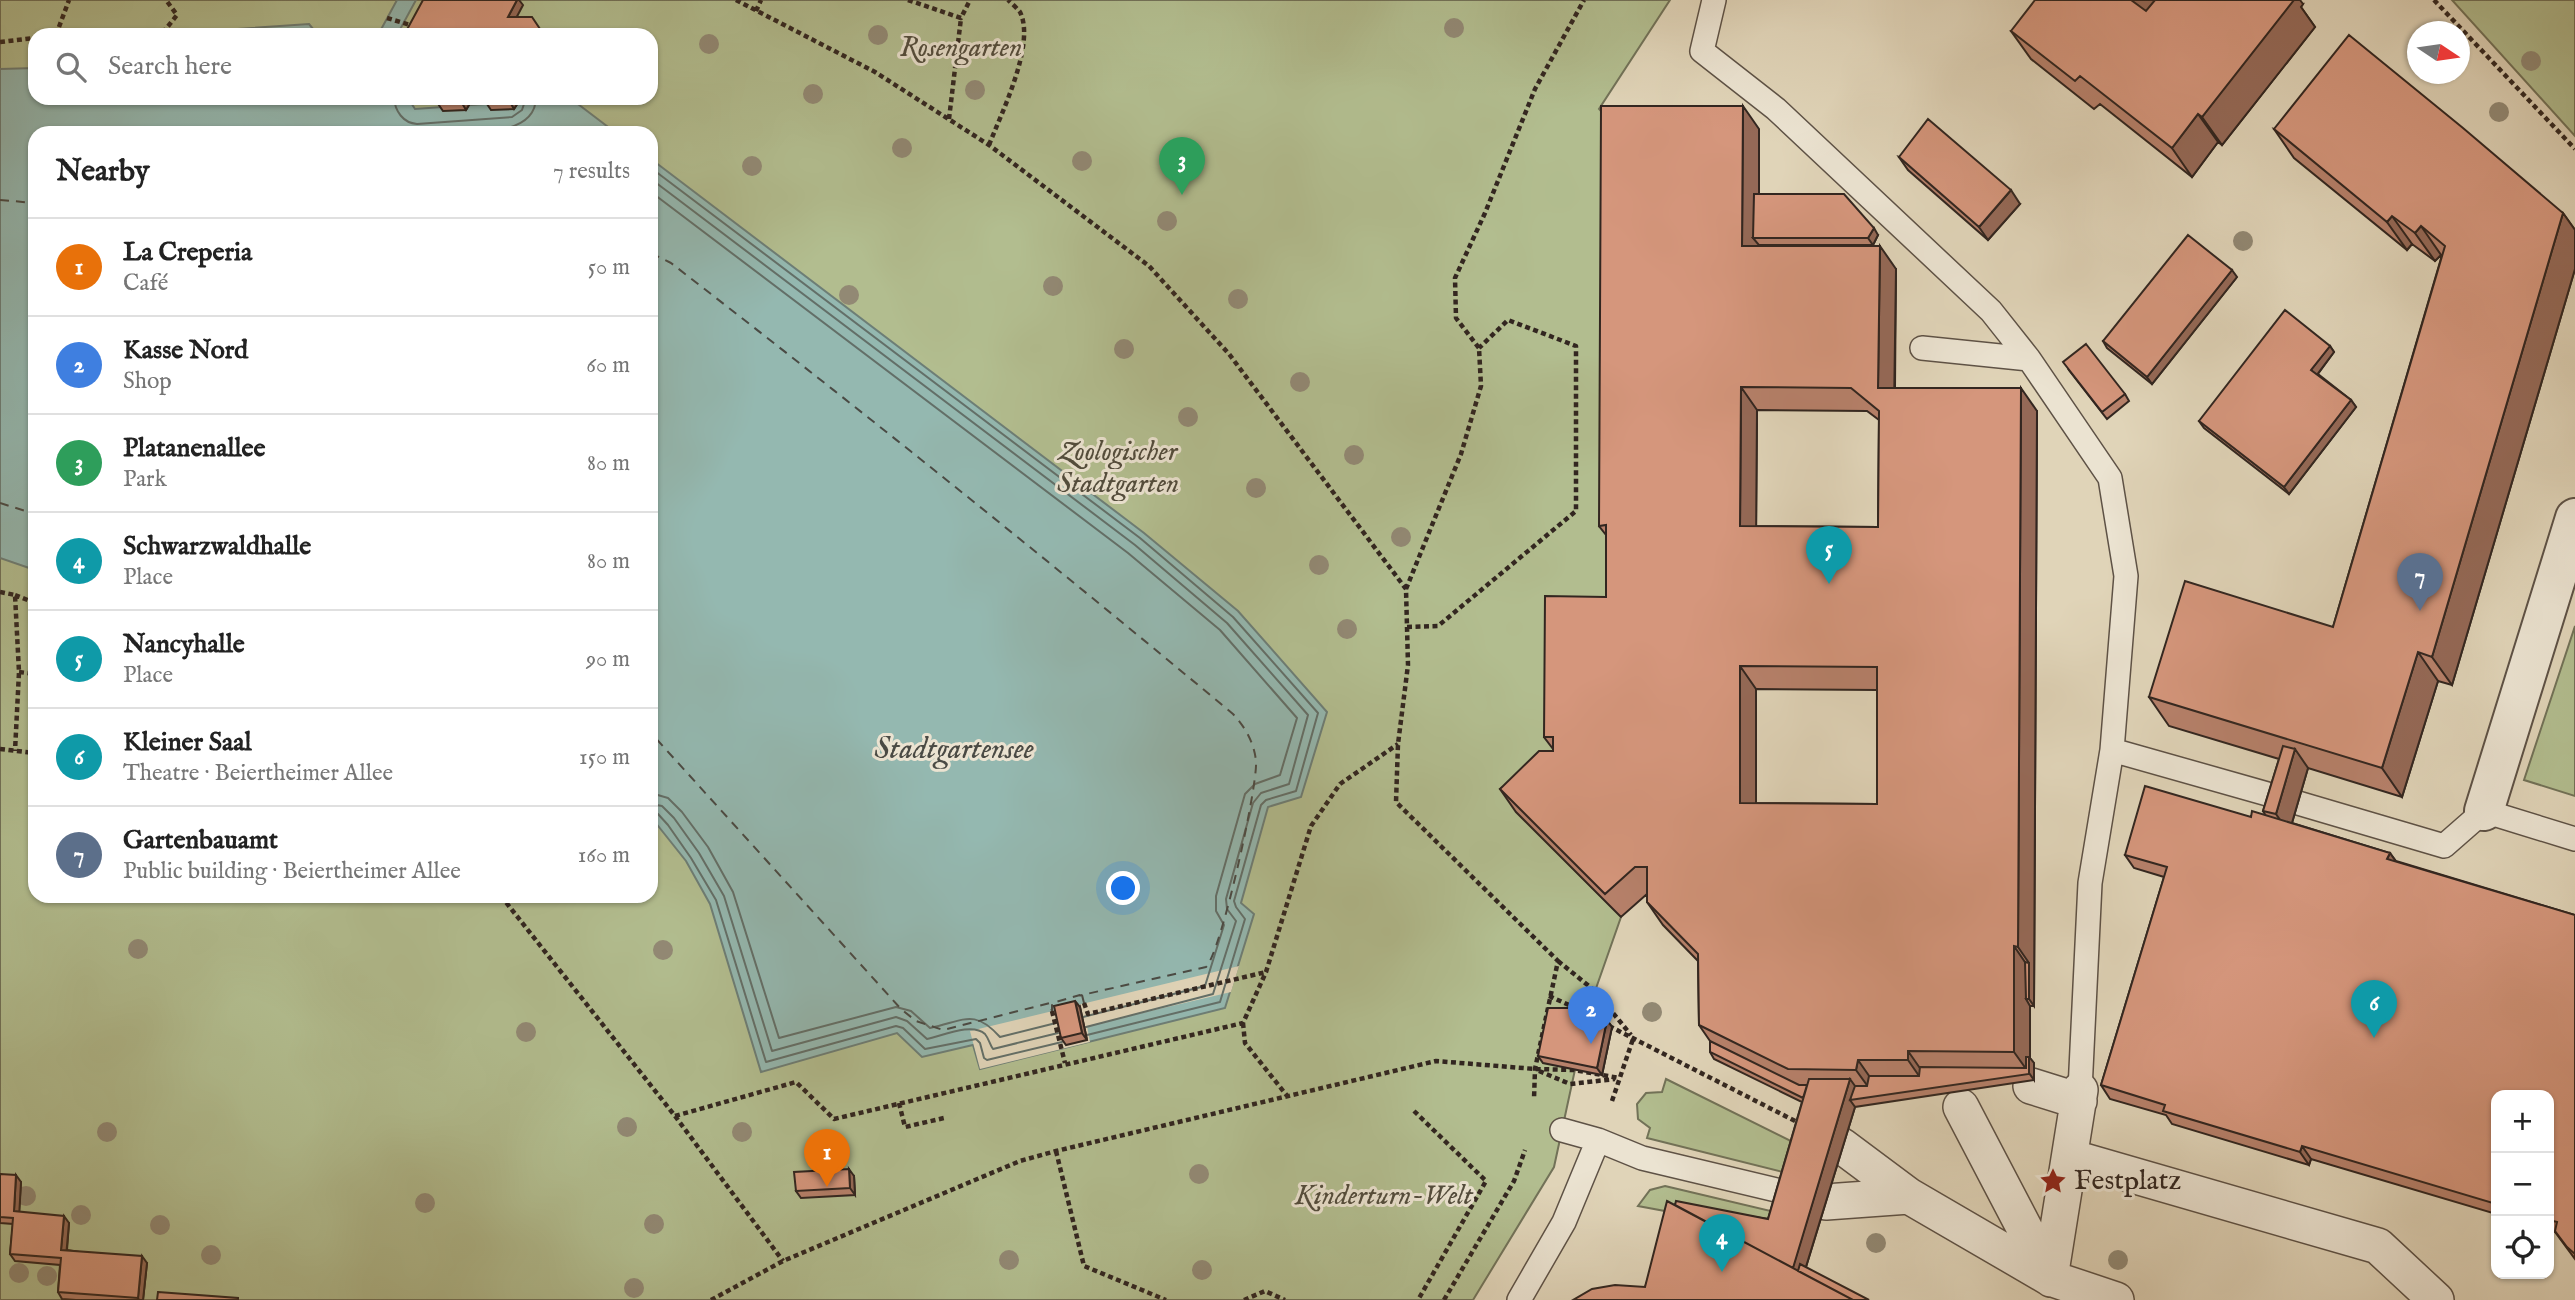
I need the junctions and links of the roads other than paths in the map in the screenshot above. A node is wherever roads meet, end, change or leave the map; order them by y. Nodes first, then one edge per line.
1 (1714, 0) edge
2 (1922, 348) dead end
3 (2029, 359) junction
4 (2575, 517) edge
5 (2112, 750) junction
6 (2484, 811) junction
7 (2575, 839) edge
8 (2031, 1086) edge
9 (2080, 1096) junction
10 (1961, 1107) dead end
11 (1562, 1130) dead end
12 (1598, 1140) junction
13 (1842, 1146) road end
14 (2070, 1157) junction
15 (1909, 1196) junction
16 (1826, 1202) joint
17 (2060, 1289) edge
18 (1519, 1300) edge
19 (2116, 1300) edge
20 (2436, 1300) edge

1 - 3 lane
2 - 3 lane
3 - 5 lane
4 - 6 street
5 - 6 lane
5 - 9 lane
6 - 7 lane
8 - 9 street
9 - 14 street
10 - 17 street
11 - 12 lane
12 - 16 lane
12 - 18 lane
13 - 15 street
14 - 17 street
14 - 20 street
15 - 16 street
15 - 17 street
17 - 19 street

